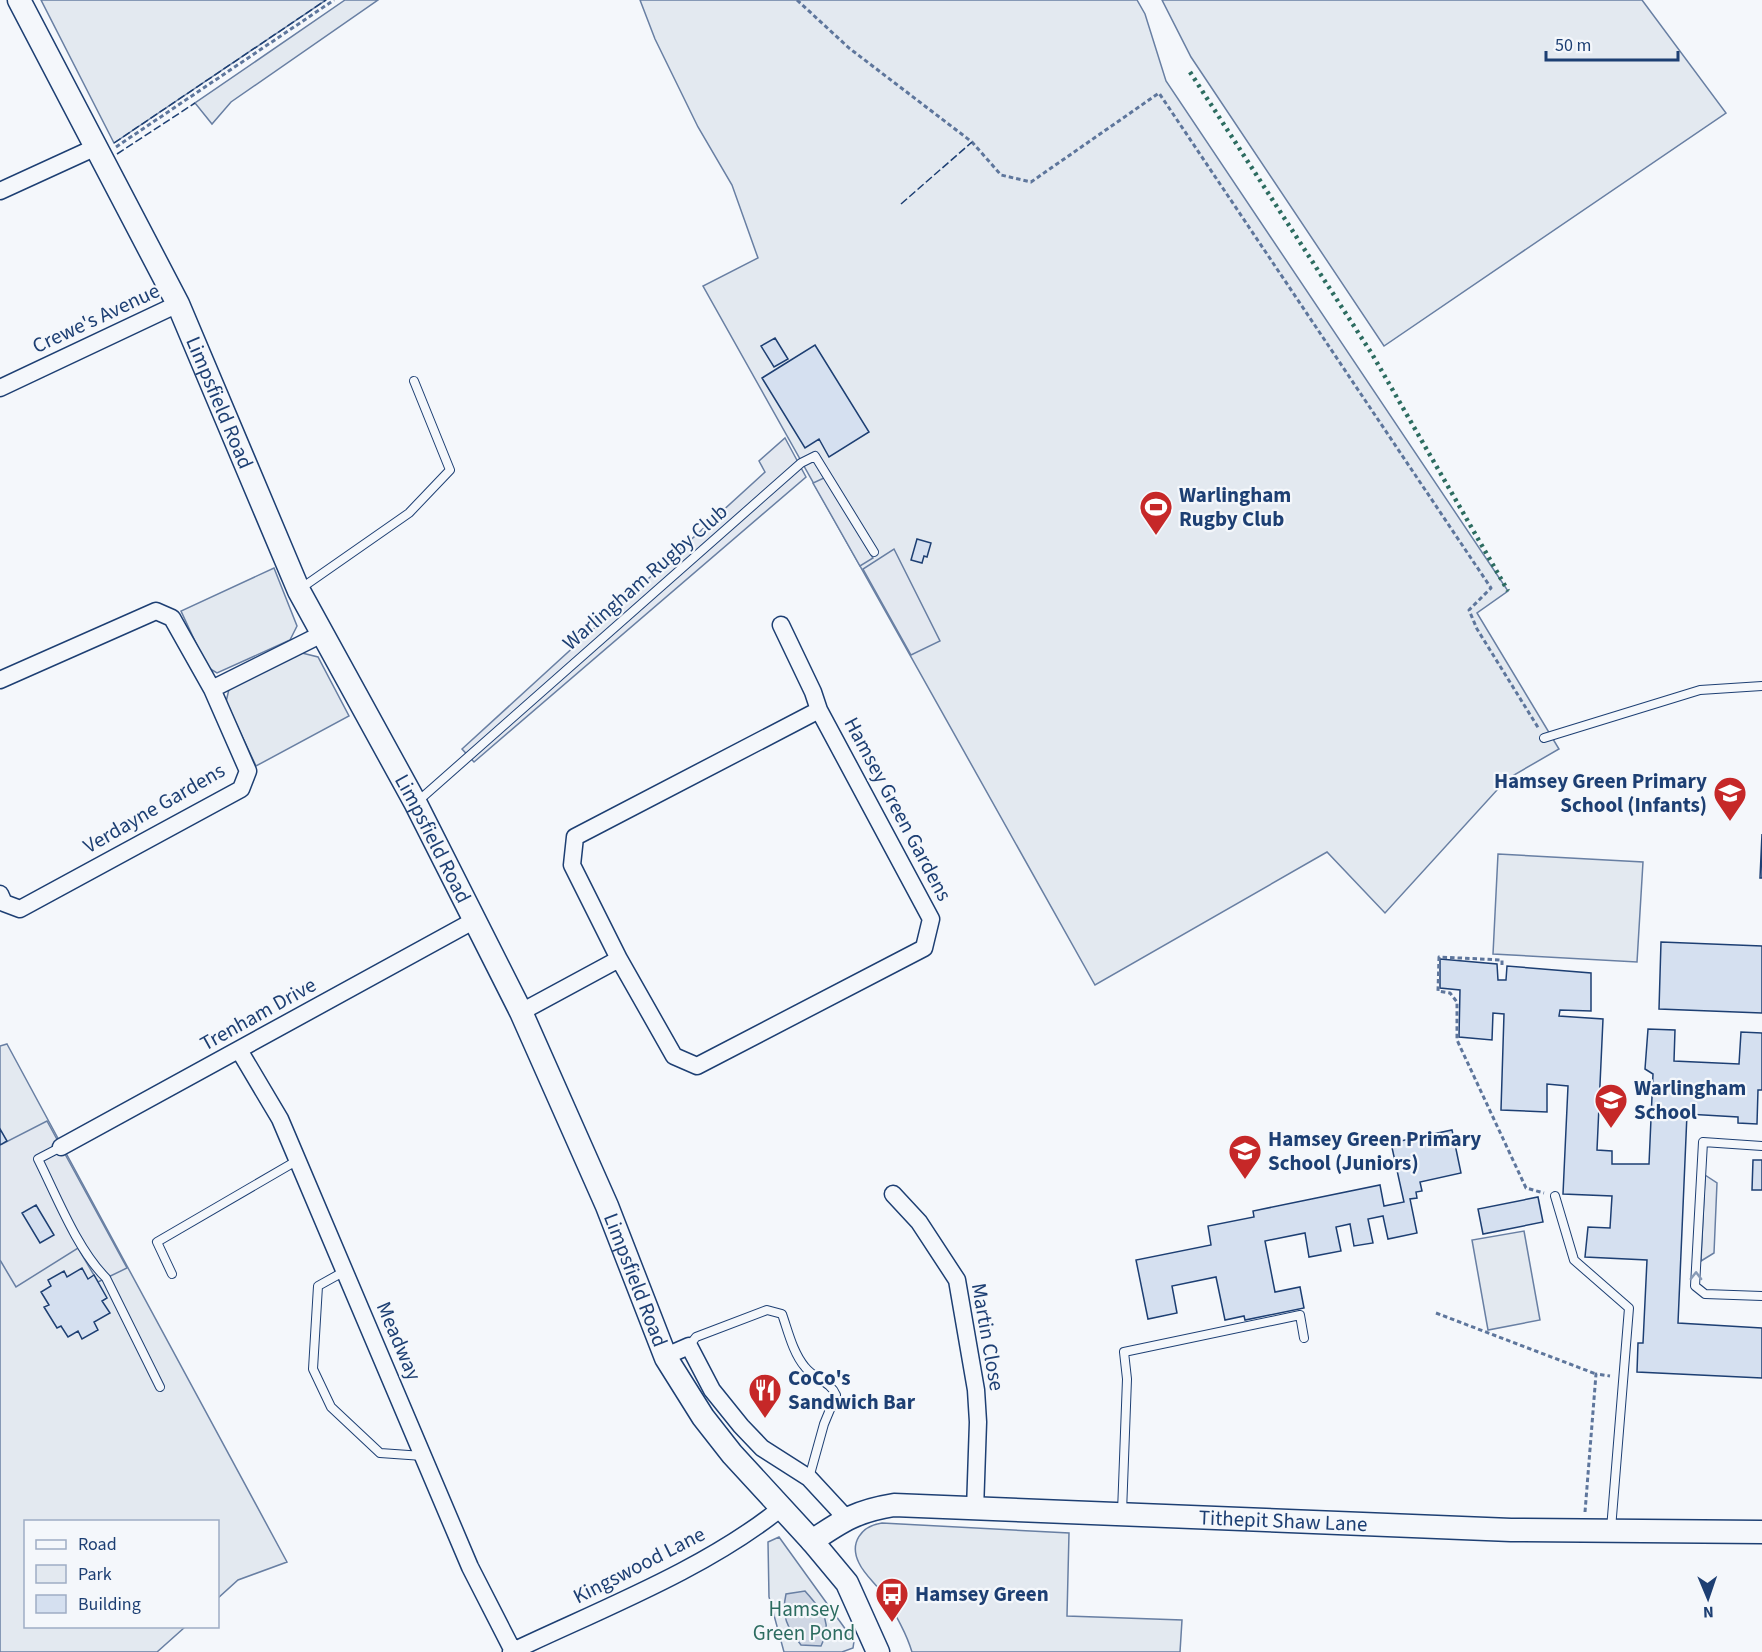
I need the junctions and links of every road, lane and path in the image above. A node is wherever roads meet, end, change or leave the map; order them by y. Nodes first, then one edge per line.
1 (20, 0) edge
2 (334, 0) edge
3 (797, 0) edge
4 (97, 153) junction
5 (0, 191) edge
6 (178, 304) junction
7 (414, 381) dead end
8 (0, 388) edge
9 (874, 552) dead end
10 (299, 591) junction
11 (781, 625) dead end
12 (322, 634) junction
13 (0, 680) edge
14 (1762, 686) edge
15 (212, 689) junction
16 (819, 710) junction
17 (1544, 738) joint
18 (416, 804) junction
19 (0, 894) edge
20 (475, 920) junction
21 (619, 959) junction
22 (1502, 965) dead end
23 (522, 1012) junction
24 (239, 1050) junction
25 (1762, 1146) edge
26 (61, 1147) joint
27 (298, 1159) junction
28 (893, 1194) dead end
29 (1555, 1196) joint
30 (345, 1271) junction
31 (172, 1274) dead end
32 (1762, 1296) edge
33 (1436, 1313) dead end
34 (1304, 1338) dead end
35 (689, 1346) junction
36 (666, 1356) junction
37 (1596, 1374) junction
38 (1623, 1378) junction
39 (160, 1387) dead end
40 (423, 1456) junction
41 (809, 1478) junction
42 (781, 1508) junction
43 (975, 1510) junction
44 (1122, 1515) junction
45 (846, 1518) junction
46 (1584, 1529) junction
47 (1611, 1529) junction
48 (1762, 1532) edge
49 (812, 1541) junction
50 (512, 1652) edge
51 (878, 1652) edge

1 - 4 main road, Limpsfield Road
2 - 4 path
3 - 17 path
4 - 5 street
4 - 6 main road, Limpsfield Road
6 - 8 street, Crewe's Avenue
6 - 10 main road, Limpsfield Road
7 - 10 lane
9 - 18 lane, Warlingham Rugby Club
10 - 12 main road, Limpsfield Road
11 - 16 street
12 - 15 street
12 - 18 main road, Limpsfield Road
13 - 15 street, Verdayne Gardens
14 - 17 lane
15 - 19 street, Verdayne Gardens
16 - 21 street, Hamsey Green Gardens
16 - 21 street, Hamsey Green Gardens
18 - 20 main road, Limpsfield Road
20 - 23 main road, Limpsfield Road
20 - 24 street, Trenham Drive
21 - 23 street
22 - 29 path
23 - 36 main road, Limpsfield Road
24 - 26 street, Trenham Drive
24 - 27 street, Meadway
32 -> 25 lane
26 - 39 lane
27 - 30 street, Meadway
27 - 31 lane
28 - 43 street, Martin Close
29 - 38 lane
30 - 40 street, Meadway
30 - 40 lane
33 - 37 path
34 - 44 lane
35 - 36 street
35 - 41 street
35 - 41 lane
36 - 42 main road, Limpsfield Road
37 - 38 path
37 - 46 path
38 - 47 lane
40 - 50 street, Meadway
41 - 45 street
42 - 49 main road, Limpsfield Road
42 - 50 street, Kingswood Lane
43 - 44 main road, Tithepit Shaw Lane
43 - 45 main road, Tithepit Shaw Lane
44 - 46 main road, Tithepit Shaw Lane
45 - 49 main road, Tithepit Shaw Lane
46 - 47 main road, Tithepit Shaw Lane
47 - 48 main road, Tithepit Shaw Lane
49 - 51 main road, Limpsfield Road

